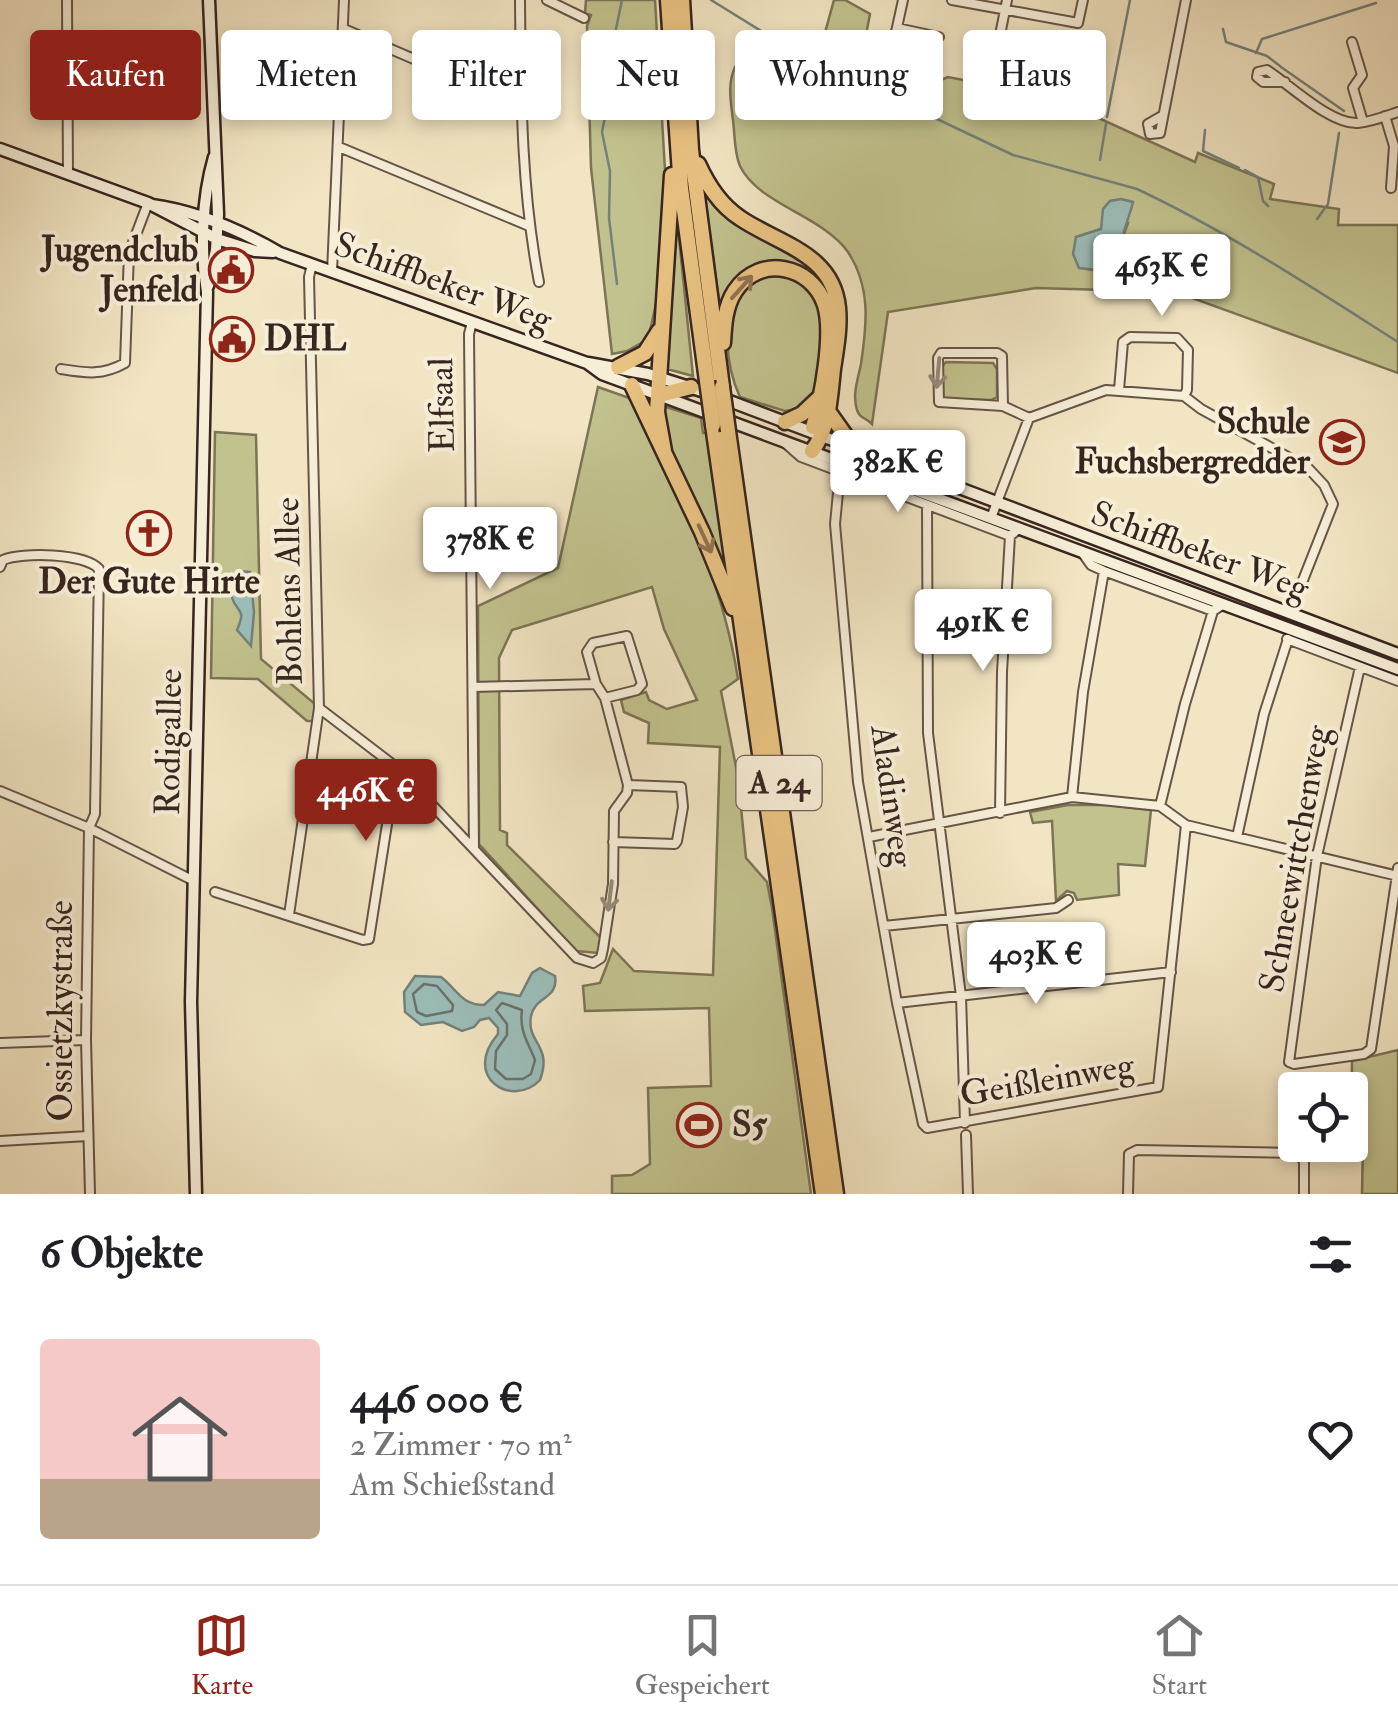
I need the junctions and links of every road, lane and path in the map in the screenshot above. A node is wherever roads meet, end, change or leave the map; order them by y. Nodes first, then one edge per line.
1 (67, 0) edge
2 (209, 0) edge
3 (344, 0) edge
4 (520, 0) edge
5 (547, 0) edge
6 (668, 0) edge
7 (682, 0) edge
8 (903, 0) edge
9 (952, 0) edge
10 (1082, 0) edge
11 (1186, 0) edge
12 (1006, 5) edge
13 (584, 18) dead end
14 (1078, 23) junction
15 (897, 28) joint
16 (344, 29) junction
17 (520, 30) edge
18 (670, 30) edge
19 (908, 30) edge
20 (1001, 30) edge
21 (1078, 30) edge
22 (1352, 42) dead end
23 (412, 58) edge
24 (1285, 82) dead end
25 (1398, 112) edge
26 (1162, 116) dead end
27 (1385, 116) junction
28 (522, 120) edge
29 (674, 120) joint
30 (1363, 122) junction
31 (340, 147) junction
32 (0, 149) edge
33 (691, 150) junction
34 (68, 174) junction
35 (1392, 188) dead end
36 (150, 204) junction
37 (212, 222) junction
38 (529, 226) junction
39 (211, 236) junction
40 (280, 253) junction
41 (312, 264) junction
42 (332, 272) junction
43 (539, 282) dead end
44 (662, 321) junction
45 (472, 322) junction
46 (587, 363) junction
47 (618, 367) junction
48 (60, 368) dead end
49 (658, 377) junction
50 (717, 382) junction
51 (632, 385) junction
52 (691, 387) junction
53 (1119, 390) junction
54 (660, 395) junction
55 (1184, 396) junction
56 (823, 404) junction
57 (1004, 406) junction
58 (1029, 418) junction
59 (785, 422) junction
60 (721, 428) junction
61 (816, 434) junction
62 (782, 440) junction
63 (855, 450) junction
64 (664, 451) junction
65 (812, 451) junction
66 (840, 472) junction
67 (996, 504) junction
68 (927, 506) junction
69 (991, 518) junction
70 (1020, 528) junction
71 (1010, 536) junction
72 (1081, 551) junction
73 (0, 568) edge
74 (1104, 572) junction
75 (1188, 576) junction
76 (1171, 584) junction
77 (1224, 604) junction
78 (1213, 611) junction
79 (1290, 614) junction
80 (1281, 626) junction
81 (1288, 639) junction
82 (744, 642) junction
83 (1398, 654) edge
84 (1360, 666) junction
85 (1398, 670) edge
86 (1398, 681) edge
87 (596, 684) junction
88 (473, 688) junction
89 (605, 698) junction
90 (319, 708) junction
91 (396, 767) junction
92 (628, 786) junction
93 (0, 792) edge
94 (1072, 797) junction
95 (1160, 806) junction
96 (1000, 813) junction
97 (941, 824) junction
98 (1186, 825) junction
99 (90, 828) junction
100 (1237, 836) junction
101 (869, 837) junction
102 (613, 842) junction
103 (474, 849) junction
104 (1318, 856) junction
105 (1398, 873) edge
106 (194, 880) junction
107 (215, 892) dead end
108 (1068, 900) dead end
109 (289, 915) junction
110 (952, 918) junction
111 (884, 926) junction
112 (1171, 972) junction
113 (961, 996) junction
114 (897, 1003) junction
115 (86, 1040) junction
116 (0, 1043) edge
117 (965, 1122) junction
118 (923, 1124) joint
119 (966, 1135) dead end
120 (88, 1136) junction
121 (0, 1141) edge
122 (90, 1194) edge
123 (196, 1194) edge
124 (823, 1194) edge
125 (836, 1194) edge
126 (968, 1194) edge
127 (1128, 1194) edge
128 (1304, 1194) edge

1 - 34 street
2 - 37 main road, Rodigallee
3 - 16 street
4 - 17 street
5 - 13 street
6 - 18 highway, A 24
7 - 33 highway, A 24
8 - 15 street
9 - 12 street
10 - 14 street
11 - 26 street
12 - 14 street
12 - 20 street
14 - 21 street
15 - 19 street
16 - 23 street
16 - 31 street
22 - 30 street
24 - 30 street
25 - 27 street
27 - 30 street
27 - 35 street
28 - 38 street
29 - 44 highway
29 - 50 highway, A 24
31 - 38 street
31 - 42 street
32 - 34 main road
33 - 50 highway, A 24
33 - 56 highway
34 - 36 main road
36 - 37 main road, Schiffbeker Weg
36 - 39 main road, Schiffbeker Weg
36 - 48 street
37 - 39 main road, Rodigallee
37 - 40 main road, Schiffbeker Weg
38 - 43 street
39 - 40 main road, Schiffbeker Weg
39 - 106 main road, Rodigallee
40 - 41 main road, Schiffbeker Weg
41 - 42 main road, Schiffbeker Weg
41 - 90 street, Bohlens Allee
42 - 45 main road, Schiffbeker Weg
44 - 47 highway
44 - 49 highway
45 - 46 main road, Schiffbeker Weg
45 - 88 street, Elfsaal
46 - 47 main road, Schiffbeker Weg
46 - 51 main road, Schiffbeker Weg
47 - 49 main road, Schiffbeker Weg
49 - 52 main road, Schiffbeker Weg
49 - 54 highway
50 -> 56 highway
50 - 60 highway, A 24, bridge
51 - 54 main road, Schiffbeker Weg
51 - 64 highway
52 - 54 highway
52 - 59 main road, Schiffbeker Weg
53 - 55 street
53 - 55 street
53 - 58 street
54 - 62 main road, Schiffbeker Weg
54 - 64 highway
55 - 79 street
56 - 59 highway
56 - 61 highway
56 - 63 highway
57 -> 57 street
57 - 58 street
58 - 67 street
59 - 61 main road, Schiffbeker Weg
60 - 82 highway, A 24
60 - 125 highway, A 24
61 - 63 main road, Schiffbeker Weg
61 - 65 highway
62 - 65 main road, Schiffbeker Weg
62 - 66 street, Schiffbeker Weg
63 - 67 main road, Schiffbeker Weg
64 -> 82 highway
65 - 69 main road, Schiffbeker Weg
66 - 68 street, Schiffbeker Weg
66 - 101 street, Aladinweg
67 - 69 street
67 - 75 main road, Schiffbeker Weg
68 - 71 street, Schiffbeker Weg
68 - 97 street
69 - 70 main road, Schiffbeker Weg
70 - 71 street
70 - 72 main road, Schiffbeker Weg
71 - 96 street
72 - 74 street, Schiffbeker Weg
72 - 76 main road, Schiffbeker Weg
73 - 99 street, Ossietzkystraße
74 - 78 street, Schiffbeker Weg
74 - 94 street
75 - 76 main road
75 - 79 main road, Schiffbeker Weg
76 - 77 main road, Schiffbeker Weg
77 - 78 street, Schiffbeker Weg
77 - 80 main road, Schiffbeker Weg
78 - 95 street
79 - 80 main road
79 - 83 main road, Schiffbeker Weg
80 - 81 street, Schiffbeker Weg
80 - 85 main road, Schiffbeker Weg
81 - 84 street, Schiffbeker Weg
81 - 100 street
82 - 124 highway, A 24
84 - 86 street, Schiffbeker Weg
84 - 104 street, Schneewittchenweg
87 - 88 street
87 - 89 street
87 - 89 street
88 - 103 street, Elfsaal
89 - 92 street
90 - 91 street
90 - 109 street, Bohlens Allee
91 - 103 street
91 - 109 street
92 - 102 street
92 - 102 street
93 - 99 street
94 - 95 street
94 - 96 street
95 - 98 street
96 - 97 street
97 - 101 street
97 - 110 street
98 - 100 street
98 - 112 street, Geißleinweg
99 - 106 street
99 - 115 street, Ossietzkystraße
100 - 104 street
101 - 111 street, Aladinweg
102 -> 103 street
104 - 105 street
104 - 105 street, Schneewittchenweg
106 - 123 main road, Rodigallee
107 - 109 street
108 - 110 street
110 - 111 street
110 - 113 street
111 - 114 street, Aladinweg
112 - 113 street
112 - 117 street, Geißleinweg
113 - 114 street
113 - 117 street
114 - 118 street, Aladinweg
115 - 116 street
115 - 120 street, Ossietzkystraße
117 - 118 street, Geißleinweg
119 - 126 street
120 - 121 street
120 - 122 street, Ossietzkystraße
127 - 128 street

